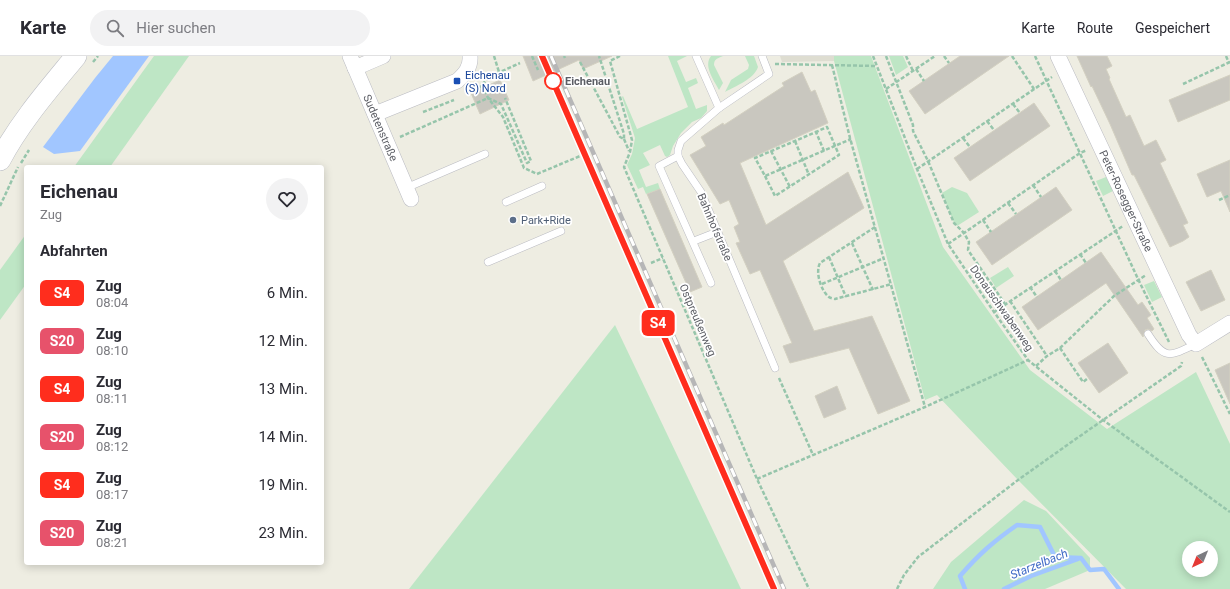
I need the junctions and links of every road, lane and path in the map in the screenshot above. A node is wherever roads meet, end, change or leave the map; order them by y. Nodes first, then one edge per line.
1 (98, 56) edge
2 (383, 56) edge
3 (470, 56) edge
4 (494, 56) edge
5 (532, 56) edge
6 (599, 56) edge
7 (620, 56) edge
8 (696, 56) edge
9 (762, 56) edge
10 (873, 56) edge
11 (886, 56) edge
12 (906, 56) edge
13 (935, 56) edge
14 (944, 56) edge
15 (1012, 56) edge
16 (1035, 56) edge
17 (1058, 56) edge
18 (1226, 56) edge
19 (82, 62) edge
20 (353, 62) edge
21 (580, 62) dead end
22 (520, 63) dead end
23 (949, 63) dead end
24 (1229, 63) edge
25 (765, 64) junction
26 (832, 65) junction
27 (877, 66) junction
28 (538, 70) dead end
29 (915, 70) junction
30 (1065, 71) junction
31 (499, 72) junction
32 (924, 81) dead end
33 (1046, 81) junction
34 (896, 82) junction
35 (482, 84) junction
36 (1183, 84) dead end
37 (886, 89) junction
38 (1034, 89) junction
39 (470, 92) dead end
40 (488, 98) junction
41 (505, 98) dead end
42 (1012, 103) junction
43 (446, 104) dead end
44 (441, 106) dead end
45 (719, 108) junction
46 (1020, 113) dead end
47 (375, 114) junction
48 (987, 121) junction
49 (994, 130) dead end
50 (816, 132) junction
51 (963, 138) junction
52 (624, 139) junction
53 (851, 139) junction
54 (795, 141) junction
55 (387, 142) junction
56 (1099, 144) junction
57 (835, 146) junction
58 (970, 147) dead end
59 (30, 148) dead end
60 (771, 151) junction
61 (824, 151) junction
62 (630, 152) junction
63 (1080, 153) junction
64 (485, 154) dead end
65 (580, 156) dead end
66 (678, 156) junction
67 (0, 160) edge
68 (803, 160) junction
69 (928, 161) junction
70 (780, 169) junction
71 (917, 169) junction
72 (809, 174) junction
73 (765, 176) junction
74 (1033, 185) junction
75 (542, 186) dead end
76 (790, 187) junction
77 (408, 193) joint
78 (1230, 195) edge
79 (1041, 197) dead end
80 (1219, 200) dead end
81 (506, 202) dead end
82 (1008, 203) junction
83 (0, 206) edge
84 (1016, 214) dead end
85 (983, 220) junction
86 (1134, 220) junction
87 (875, 227) junction
88 (1116, 230) junction
89 (561, 231) dead end
90 (717, 232) junction
91 (991, 232) dead end
92 (964, 233) junction
93 (694, 241) junction
94 (852, 243) junction
95 (948, 244) junction
96 (1080, 254) junction
97 (663, 258) junction
98 (829, 258) junction
99 (884, 258) junction
100 (488, 262) dead end
101 (651, 263) dead end
102 (1086, 263) dead end
103 (862, 266) junction
104 (1158, 269) junction
105 (1055, 271) junction
106 (838, 278) junction
107 (1138, 279) junction
108 (1061, 280) dead end
109 (711, 283) dead end
110 (822, 284) junction
111 (892, 284) junction
112 (1030, 287) junction
113 (873, 290) junction
114 (846, 297) junction
115 (1036, 297) dead end
116 (1010, 301) junction
117 (1005, 304) junction
118 (994, 312) junction
119 (1230, 323) edge
120 (1148, 334) dead end
121 (1191, 346) junction
122 (1060, 348) junction
123 (1175, 354) junction
124 (1047, 356) junction
125 (1028, 360) junction
126 (1036, 366) junction
127 (1181, 366) junction
128 (775, 368) joint
129 (1088, 378) dead end
130 (925, 407) junction
131 (1230, 414) edge
132 (1103, 420) junction
133 (813, 455) junction
134 (757, 479) junction
135 (1230, 512) edge
136 (809, 589) edge
137 (897, 589) edge

1 - 19 path
2 - 20 street
3 - 47 street
4 - 31 path
5 - 28 path
6 - 52 path
7 - 62 path, Ostpreußenweg
8 - 45 lane
9 - 25 lane
10 - 27 path, Donauschwabenweg
11 - 34 path
12 - 29 path
13 - 29 path
14 - 23 path
15 - 38 path
16 - 33 path
17 - 30 street, Peter-Rosegger-Straße
18 - 24 path
19 - 67 main road
20 - 47 street, Sudetenstraße
21 - 52 path
22 - 31 path
24 - 36 path
25 - 26 path
25 - 45 lane
26 - 27 path
26 - 53 path
27 - 37 path, Donauschwabenweg
29 - 32 path
29 - 34 path
30 - 33 path
30 - 56 street, Peter-Rosegger-Straße
31 - 35 path
33 - 38 path
33 - 63 path
34 - 37 path
34 - 69 path
35 - 39 path
35 - 40 path
37 - 71 path, Donauschwabenweg
38 - 42 path
40 - 41 path
40 - 55 path
40 - 65 path
42 - 46 path
42 - 48 path
43 - 44 path
45 - 66 lane
47 - 55 street, Sudetenstraße
48 - 49 path
48 - 51 path
50 - 54 path
50 - 57 path
50 - 61 path
51 - 58 path
51 - 69 path
52 - 62 path
53 - 57 path
53 - 87 path
54 - 60 path
54 - 68 path
55 - 77 street, Sudetenstraße
56 - 63 path
56 - 86 street, Peter-Rosegger-Straße
57 - 61 path
57 - 72 path
59 - 83 path
60 - 70 path
60 - 73 path
61 - 68 path
62 - 97 path, Ostpreußenweg
63 - 74 path
63 - 88 path
64 - 77 lane
66 - 90 lane, Bahnhofstraße
66 - 93 lane
68 - 70 path
68 - 72 path
69 - 71 path
69 - 92 path
70 - 73 path
70 - 76 path
71 - 95 path, Donauschwabenweg
72 - 76 path
73 - 76 path
74 - 79 path
74 - 82 path
75 - 81 lane
78 - 80 path
82 - 84 path
82 - 85 path
85 - 91 path
85 - 92 path
86 - 88 path
86 - 104 street, Peter-Rosegger-Straße
87 - 94 path
87 - 99 path
88 - 96 path
88 - 107 path
89 - 100 lane
90 - 93 lane
90 - 128 lane, Bahnhofstraße
92 - 95 path
92 - 117 path
93 - 109 lane
94 - 98 path
94 - 103 path
95 - 118 path, Donauschwabenweg
96 - 102 path
96 - 105 path
97 - 101 path
97 - 134 path, Ostpreußenweg
98 - 106 path
98 - 110 path
99 - 103 path
99 - 111 path
103 - 106 path
103 - 113 path
104 - 107 path
104 - 121 street, Peter-Rosegger-Straße
105 - 108 path
105 - 112 path
106 - 110 path
106 - 114 path
107 - 122 path
107 - 123 path
110 - 114 path
111 - 113 path
111 - 130 path
112 - 115 path
112 - 116 path
113 - 114 path
116 - 117 path
116 - 124 path
117 - 118 path
118 - 125 path, Donauschwabenweg
119 - 121 street
120 - 123 lane
121 - 123 lane
121 - 127 path
121 - 131 path
122 - 124 path
122 - 129 path
123 - 127 path
124 - 126 path
125 - 126 path, Donauschwabenweg
125 - 130 path
126 - 132 path, Donauschwabenweg
127 - 132 path
128 - 133 path
130 - 133 path
132 - 135 path, Donauschwabenweg
132 - 137 path
133 - 134 path
134 - 136 path, Ostpreußenweg

